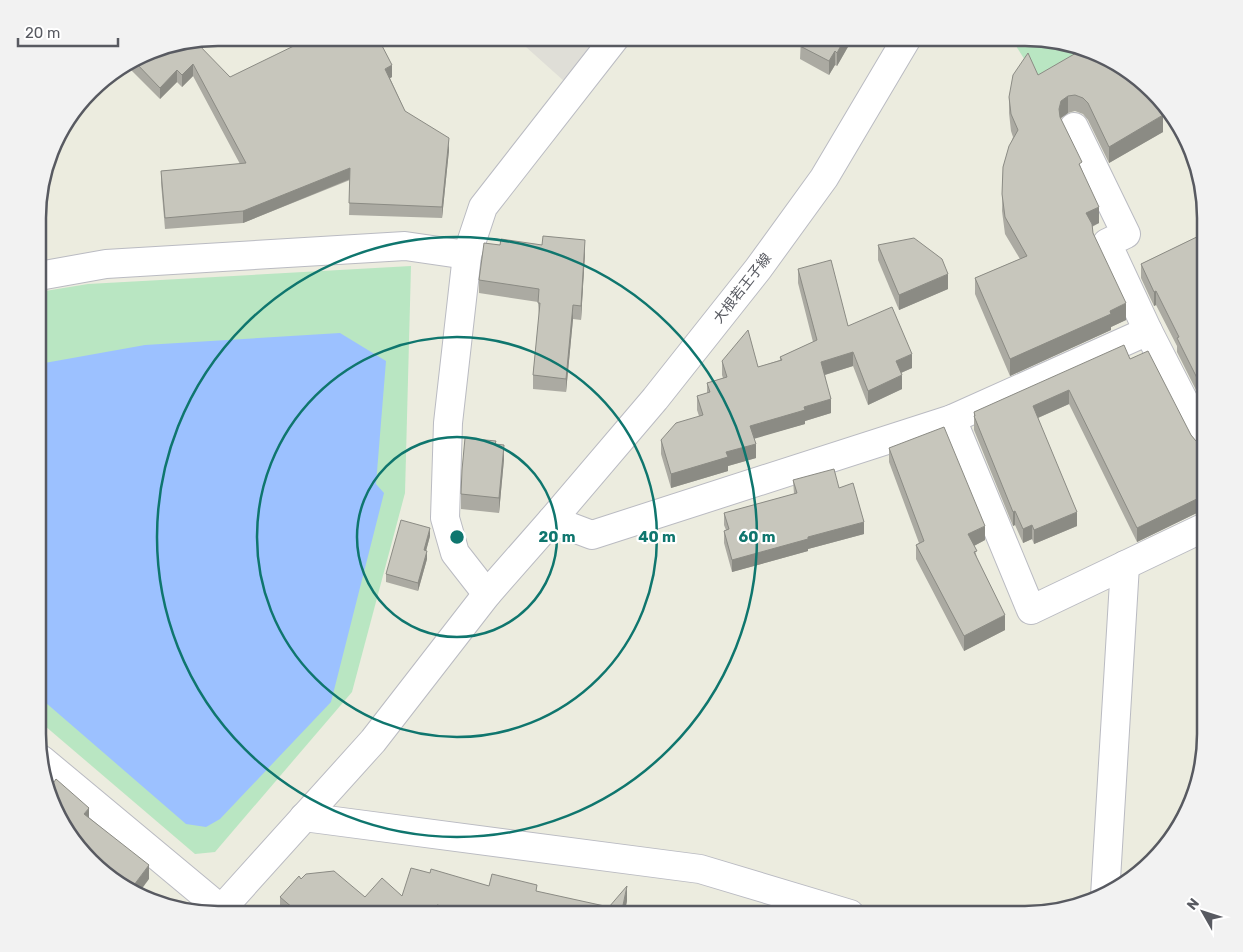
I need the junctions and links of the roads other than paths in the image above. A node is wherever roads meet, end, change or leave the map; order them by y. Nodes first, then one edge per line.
1 (608, 46) edge
2 (902, 47) edge
3 (1074, 126) dead end
4 (467, 255) junction
5 (46, 275) edge
6 (1148, 331) junction
7 (952, 419) junction
8 (1197, 426) edge
9 (552, 520) junction
10 (1196, 530) edge
11 (1126, 565) junction
12 (488, 594) junction
13 (50, 767) edge
14 (304, 817) junction
15 (1106, 886) edge
16 (213, 905) edge
17 (227, 905) edge
18 (823, 906) edge

1 - 4 street
2 - 9 street, 大根若王子線
3 - 6 street
4 - 5 street
4 - 12 street
6 - 7 street
6 - 8 street
7 - 9 street
7 - 11 street
9 - 12 street, 大根若王子線
10 - 11 street
11 - 15 street
12 - 14 street, 大根若王子線
13 - 16 street
14 - 17 street, 大根若王子線
14 - 18 street

